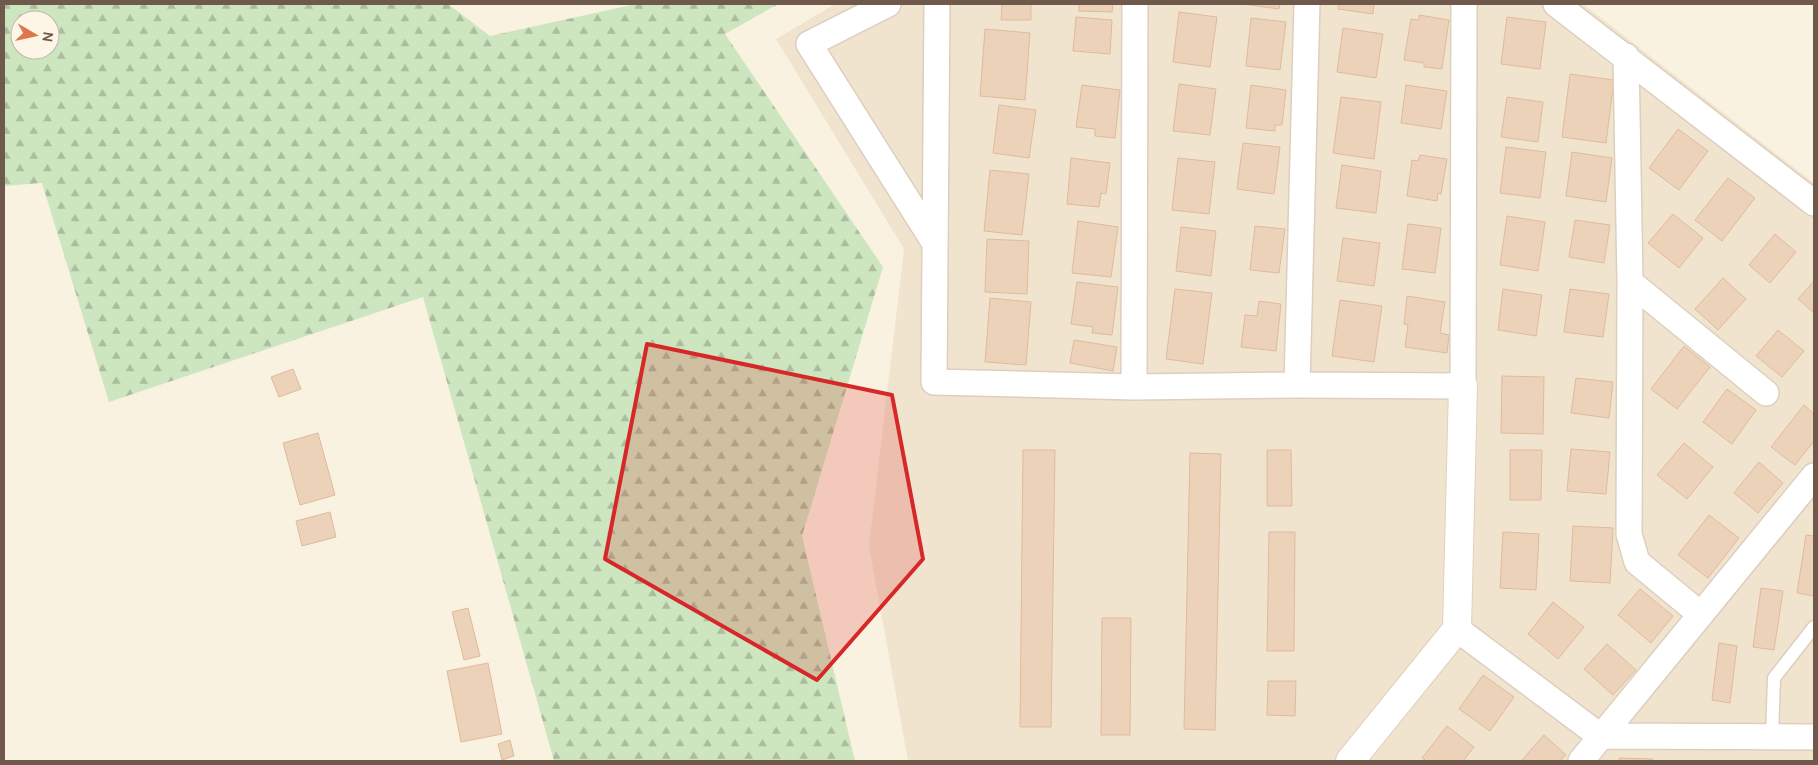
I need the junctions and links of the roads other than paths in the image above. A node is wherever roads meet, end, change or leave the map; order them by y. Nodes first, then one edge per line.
1 (888, 4) edge
2 (937, 4) edge
3 (1135, 4) edge
4 (1307, 4) edge
5 (1464, 4) edge
6 (1556, 4) edge
7 (1626, 56) junction
8 (1814, 204) edge
9 (934, 242) junction
10 (1630, 282) junction
11 (1297, 385) junction
12 (1463, 386) junction
13 (1134, 387) junction
14 (1766, 393) dead end
15 (1814, 476) edge
16 (1700, 614) junction
17 (1814, 627) edge
18 (1457, 629) junction
19 (1600, 736) junction
20 (1772, 737) junction
21 (1814, 737) edge
22 (1350, 761) edge
23 (1582, 761) edge

1 - 9 street
2 - 9 street
3 - 13 street
4 - 11 street
5 - 12 street
6 - 7 street
7 - 8 street
7 - 10 street
9 - 13 street
10 - 14 street
10 - 16 street
11 - 12 street
11 - 13 street
12 - 18 street
15 - 16 street
16 - 19 street
17 - 20 lane
18 - 19 street
18 - 22 street
19 - 20 street
19 - 23 street
20 - 21 street

